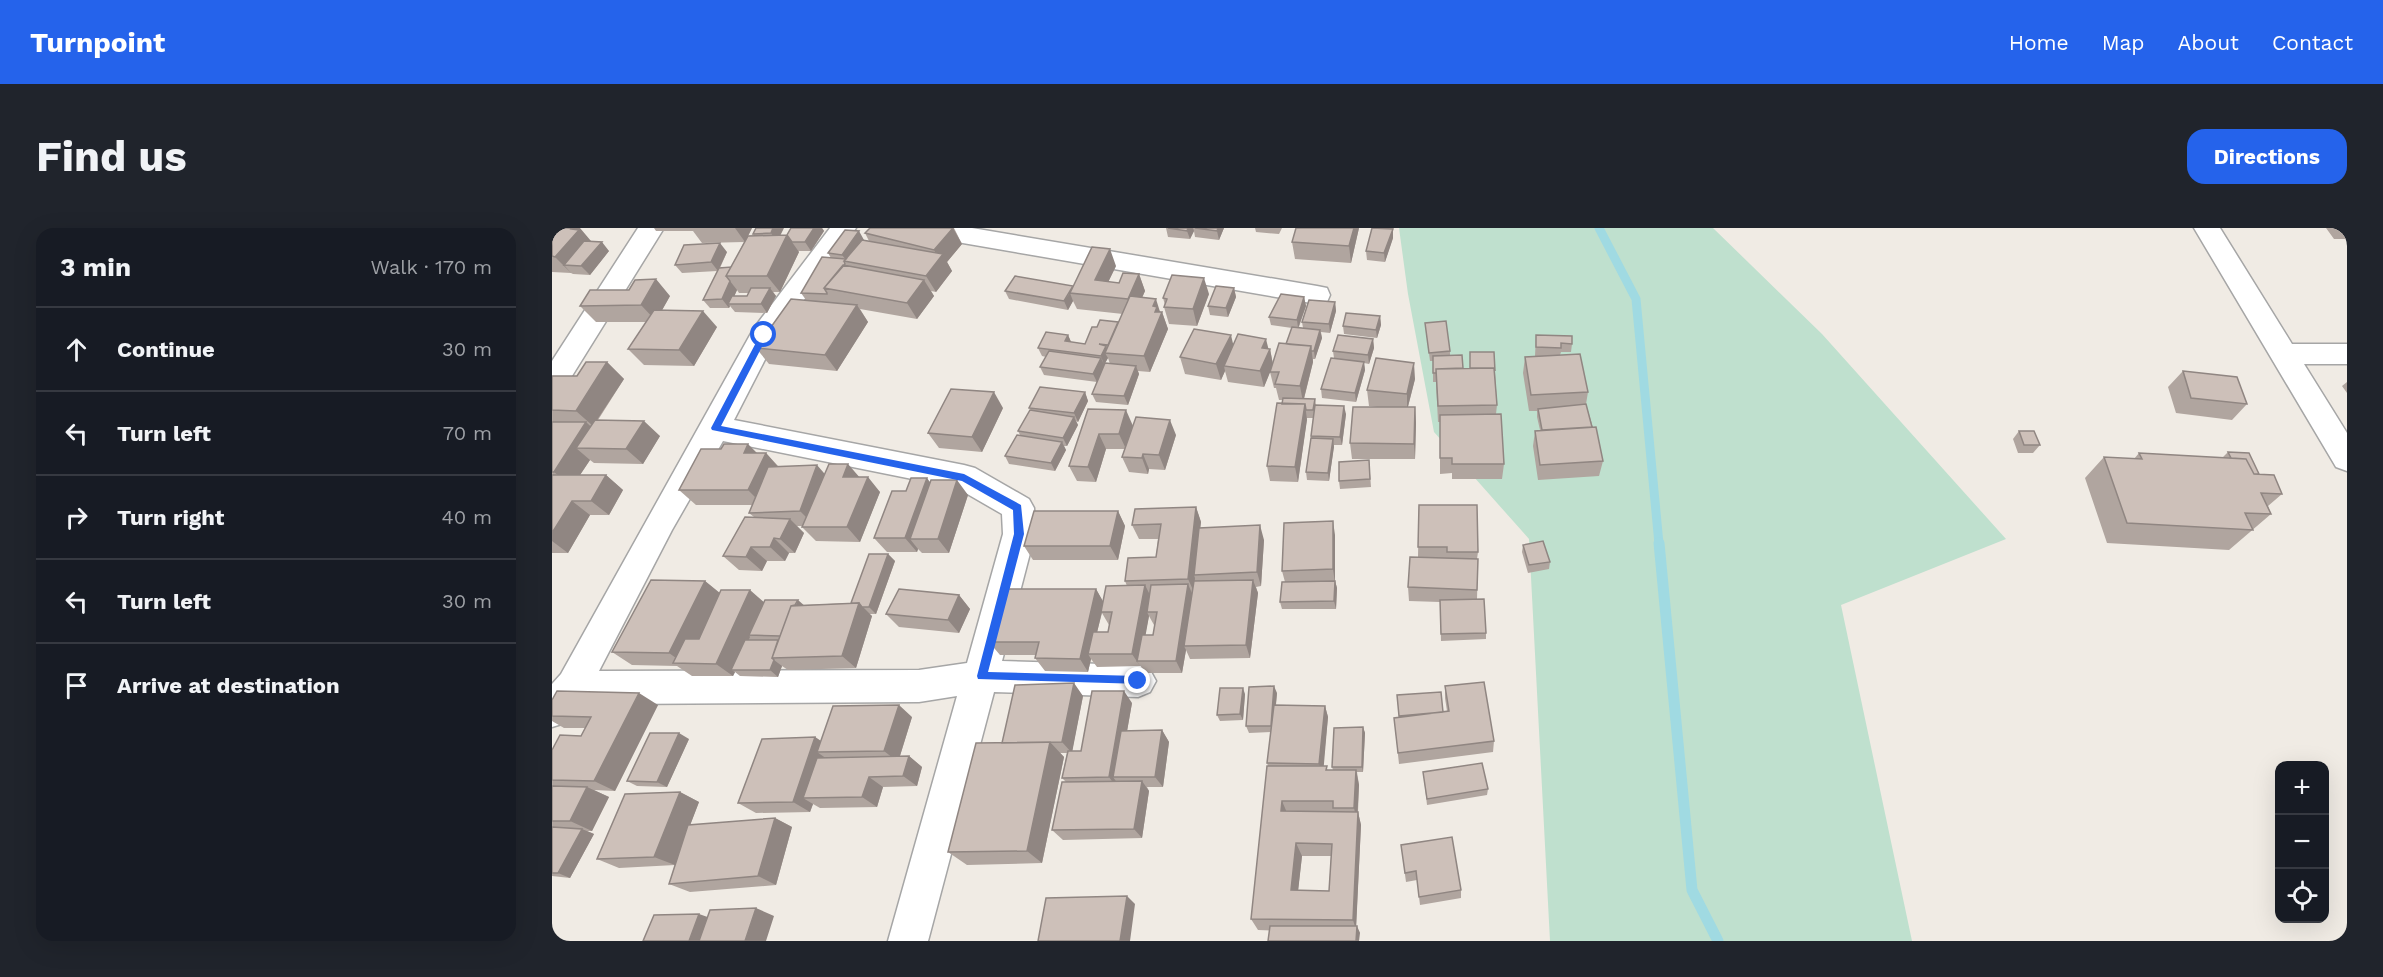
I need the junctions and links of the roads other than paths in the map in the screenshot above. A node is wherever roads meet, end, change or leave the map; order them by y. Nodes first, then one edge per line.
1 (651, 228) edge
2 (843, 228) edge
3 (922, 228) edge
4 (2207, 228) edge
5 (1317, 294) dead end
6 (2283, 354) junction
7 (2347, 354) edge
8 (552, 384) edge
9 (715, 428) junction
10 (2347, 459) edge
11 (982, 676) junction
12 (1138, 681) dead end
13 (563, 698) edge
14 (908, 941) edge

1 - 8 street
2 - 9 street
3 - 5 street
4 - 6 street
6 - 7 street
6 - 10 street
9 - 11 street
9 - 13 street
11 - 12 street
11 - 13 street
11 - 14 street

